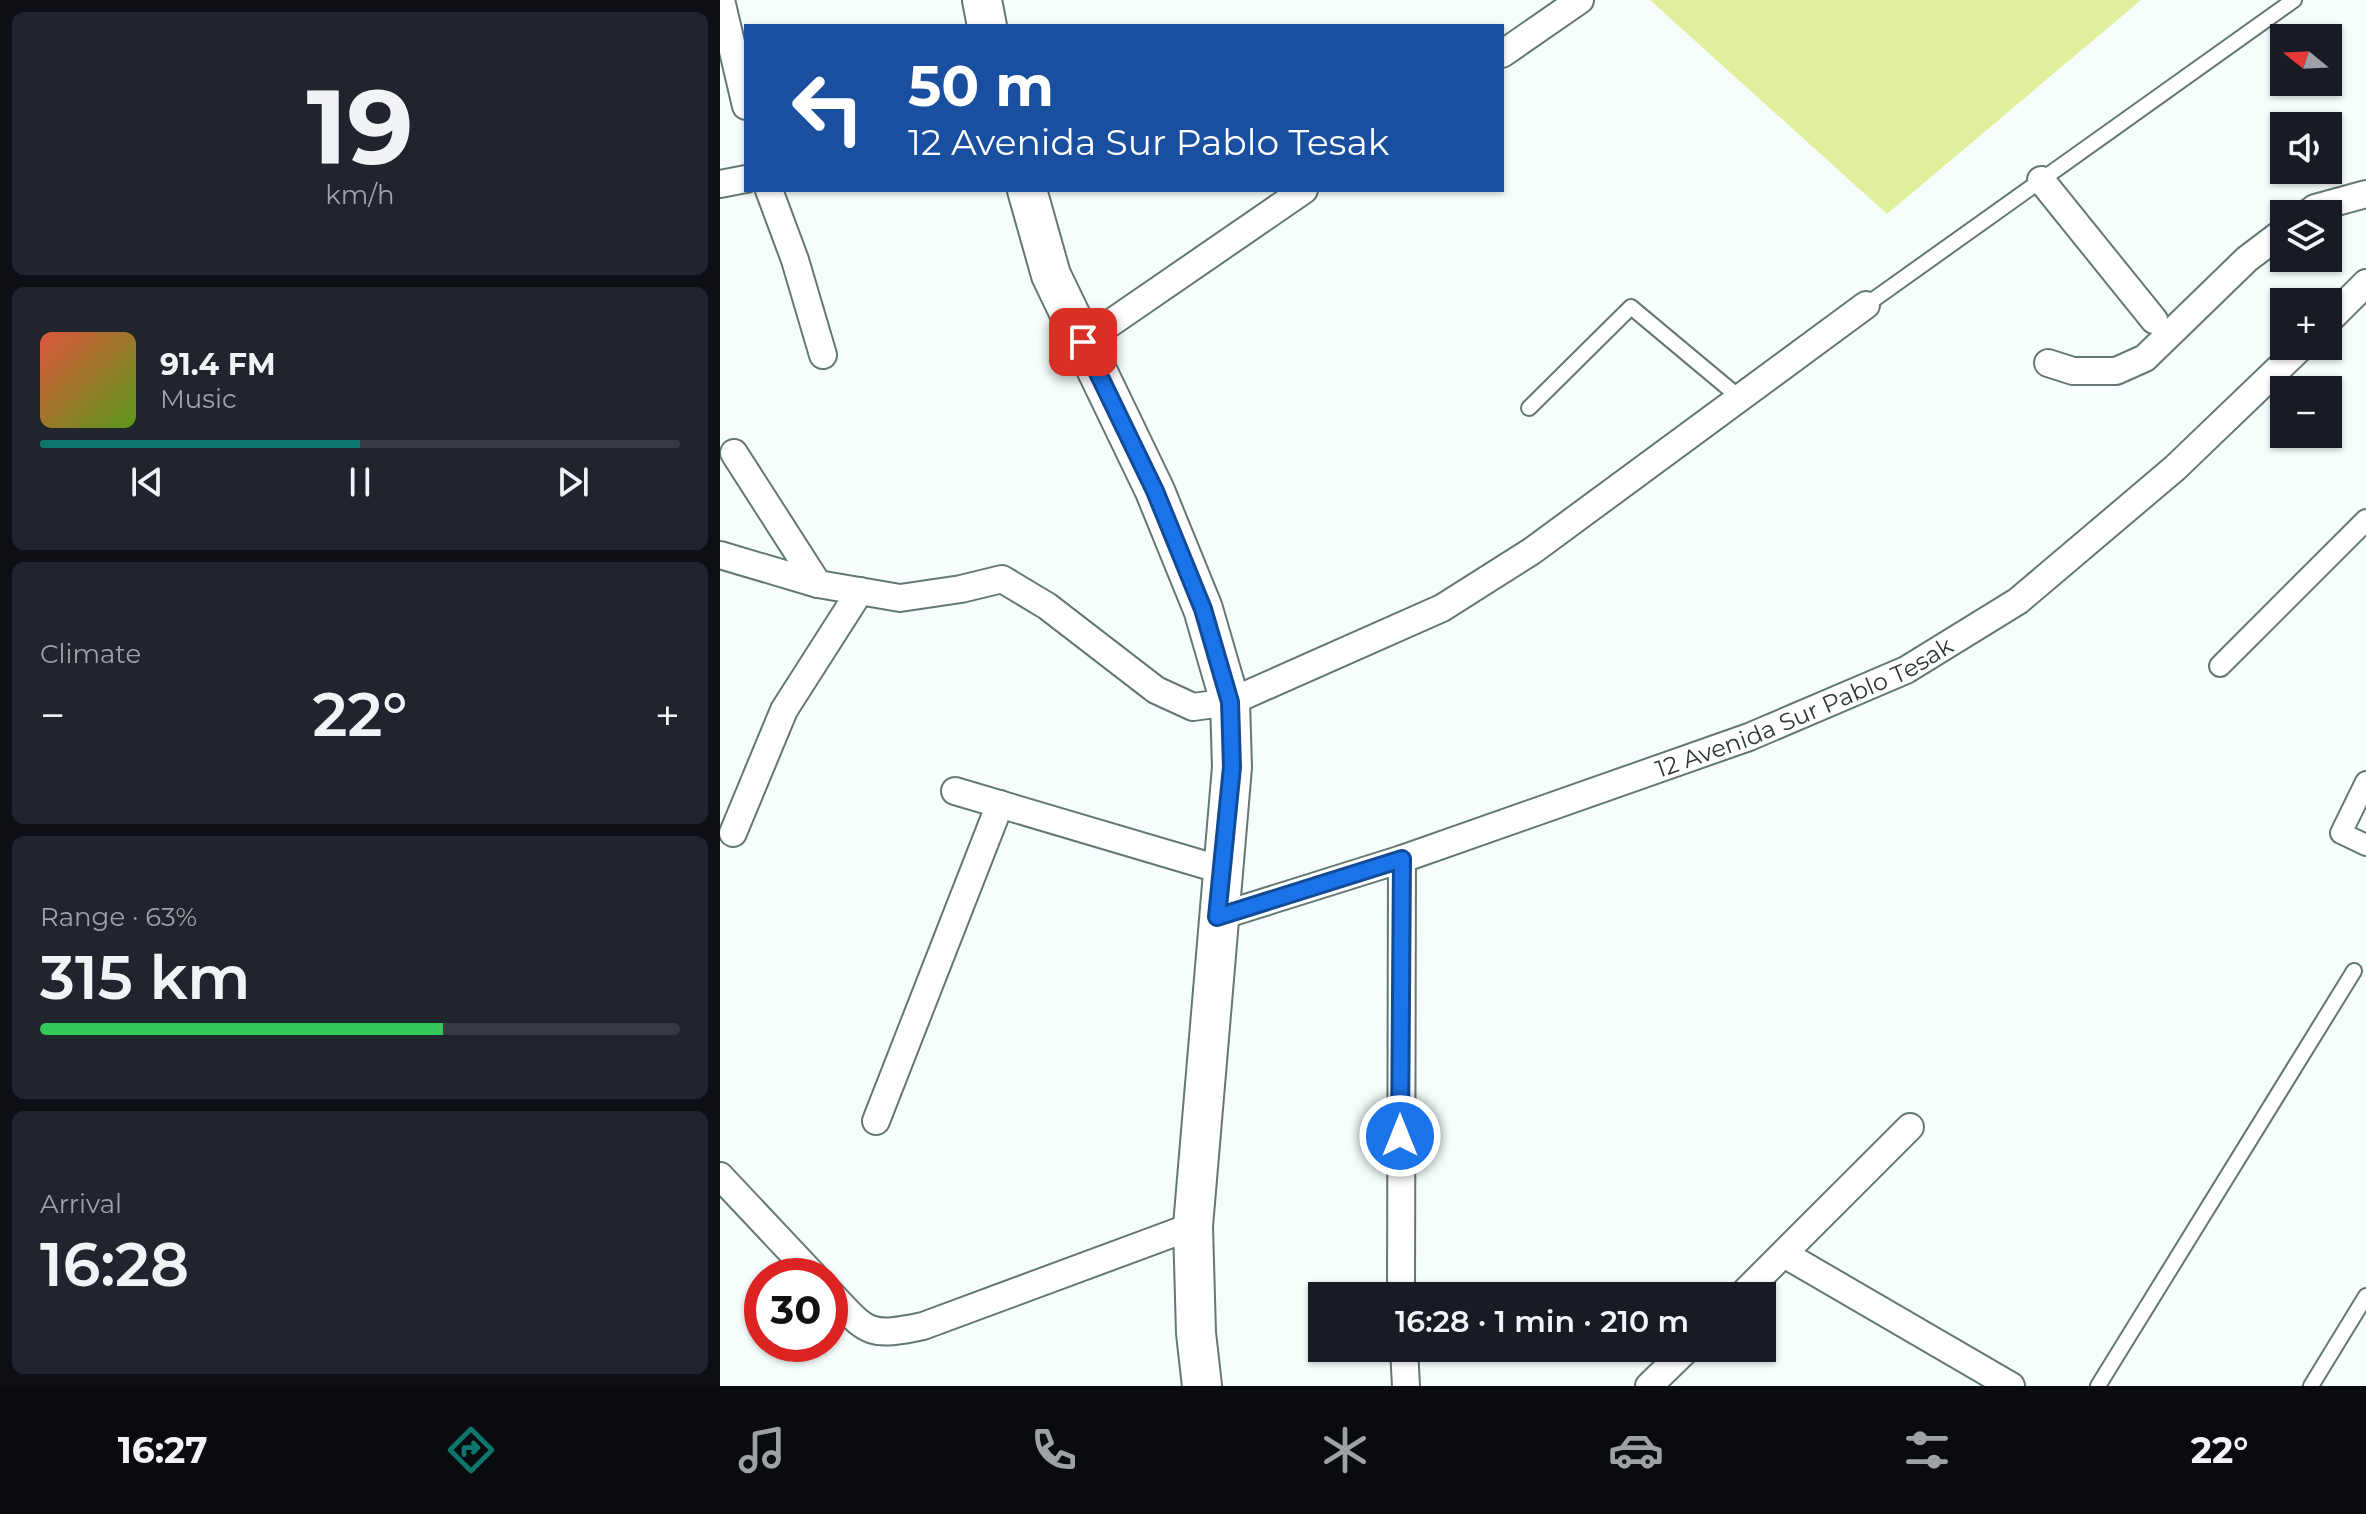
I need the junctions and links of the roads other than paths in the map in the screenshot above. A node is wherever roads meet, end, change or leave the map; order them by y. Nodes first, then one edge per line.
1 (721, 0) edge
2 (982, 0) edge
3 (1580, 0) edge
4 (2294, 0) edge
5 (987, 24) edge
6 (1504, 53) edge
7 (744, 98) edge
8 (744, 179) edge
9 (2041, 180) junction
10 (720, 184) edge
11 (770, 192) edge
12 (1028, 192) edge
13 (1301, 192) edge
14 (2366, 194) edge
15 (2342, 201) edge
16 (2270, 242) edge
17 (2366, 283) edge
18 (1866, 305) joint
19 (2342, 307) edge
20 (2154, 320) dead end
21 (1083, 342) junction
22 (823, 355) dead end
23 (2287, 360) edge
24 (2048, 363) dead end
25 (1740, 398) junction
26 (1529, 408) dead end
27 (734, 453) dead end
28 (2366, 520) edge
29 (720, 555) edge
30 (818, 584) junction
31 (860, 591) junction
32 (2220, 666) dead end
33 (1230, 702) junction
34 (2366, 782) edge
35 (955, 791) dead end
36 (1000, 804) junction
37 (733, 833) dead end
38 (2366, 845) edge
39 (1402, 859) junction
40 (1222, 870) junction
41 (1217, 917) junction
42 (2354, 971) dead end
43 (876, 1121) dead end
44 (1910, 1127) dead end
45 (720, 1176) edge
46 (1193, 1226) junction
47 (1784, 1254) junction
48 (797, 1258) edge
49 (1401, 1282) edge
50 (1755, 1282) edge
51 (2366, 1296) edge
52 (848, 1312) edge
53 (1405, 1362) edge
54 (1674, 1362) edge
55 (1202, 1386) edge
56 (1406, 1386) edge
57 (1649, 1386) edge
58 (2011, 1386) edge
59 (2098, 1386) edge
60 (2311, 1386) edge

1 - 7 street
2 - 5 main road
3 - 6 street
4 - 9 lane
8 - 10 street
9 - 18 lane
9 - 20 street
11 - 22 street
12 - 21 main road
13 - 21 street
14 - 15 street
16 - 24 street
17 - 19 street
18 - 25 street
21 - 33 main road
23 - 39 street, 12 Avenida Sur Pablo Tesak
25 - 26 lane
25 - 33 street
27 - 30 street
28 - 32 street
29 - 30 street
30 - 31 street
31 - 33 street
31 - 37 street
33 - 40 main road
34 - 38 street
35 - 36 street
36 - 40 street
36 - 43 street
39 - 41 street, 12 Avenida Sur Pablo Tesak
39 - 49 street
40 - 41 main road
41 - 46 main road
42 - 59 lane
44 - 47 street
45 - 48 street
46 - 52 street
46 - 55 main road
47 - 50 street
47 - 58 street
51 - 60 lane
53 - 56 street
54 - 57 street

